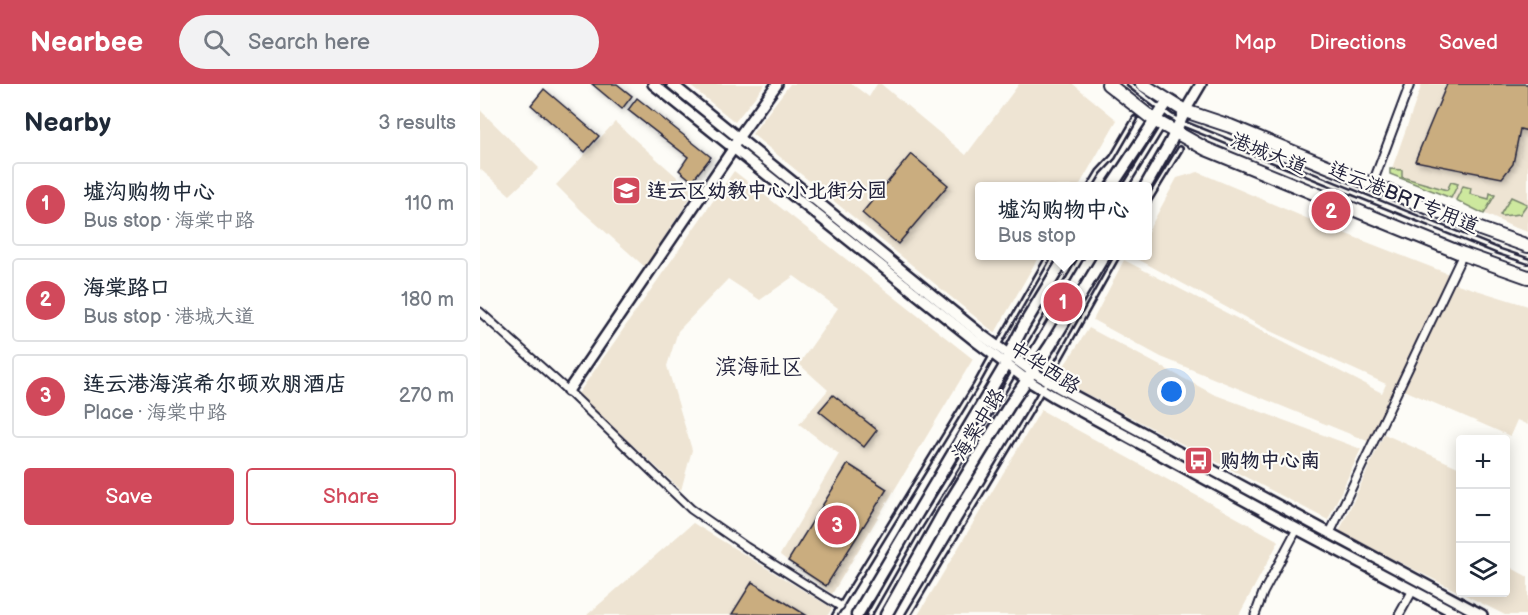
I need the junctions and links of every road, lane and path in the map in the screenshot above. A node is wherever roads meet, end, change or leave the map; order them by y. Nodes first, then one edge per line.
1 (653, 84) edge
2 (672, 84) edge
3 (777, 84) edge
4 (1107, 84) edge
5 (1129, 84) edge
6 (1142, 84) edge
7 (1201, 84) edge
8 (1410, 84) edge
9 (1162, 114) junction
10 (1135, 119) dead end
11 (1180, 122) junction
12 (738, 138) junction
13 (733, 149) junction
14 (1180, 149) dead end
15 (1375, 177) dead end
16 (1093, 182) edge
17 (1114, 182) edge
18 (1127, 182) edge
19 (1147, 182) edge
20 (1152, 195) edge
21 (1528, 246) edge
22 (1463, 254) junction
23 (1046, 260) edge
24 (1063, 260) edge
25 (1079, 260) edge
26 (1101, 260) edge
27 (1114, 260) edge
28 (1528, 261) edge
29 (1528, 278) edge
30 (480, 312) edge
31 (995, 350) junction
32 (1012, 363) junction
33 (1030, 376) junction
34 (1047, 380) junction
35 (1042, 390) junction
36 (568, 391) junction
37 (1297, 530) junction
38 (1330, 533) junction
39 (1413, 590) junction
40 (840, 606) junction
41 (835, 615) edge
42 (857, 615) edge
43 (869, 615) edge
44 (886, 615) edge
45 (908, 615) edge
46 (1255, 615) edge
47 (1399, 615) edge
48 (1459, 615) edge
49 (1482, 615) edge

1 - 13 main road, 中华西路
2 - 12 main road
3 - 12 main road
4 - 9 highway, 港城大道
5 - 9 lane
6 - 9 highway, 港城大道
7 - 11 main road
8 - 15 street
9 - 11 highway, 港城大道
9 - 11 highway, 港城大道
9 - 17 main road
9 - 18 lane
10 - 16 lane
11 - 19 main road
11 - 21 highway, 港城大道
11 - 22 highway, 港城大道
11 - 28 lane, 连云港BRT专用道
12 - 13 main road
12 - 31 main road
13 - 31 main road, 中华西路
13 - 36 main road
14 - 20 lane
22 - 29 highway, 港城大道
22 - 38 street
23 - 31 lane
24 - 32 main road, 海棠中路
25 - 32 lane
26 - 33 main road, 海棠中路
27 - 34 lane
30 - 36 street
31 - 32 main road, 中华西路
31 - 40 lane
32 - 33 main road, 中华西路
32 - 42 main road, 海棠中路
32 - 43 lane
33 - 34 main road
33 - 35 main road, 中华西路
33 - 44 main road, 海棠中路
34 - 35 lane
34 - 38 main road
35 - 37 main road, 中华西路
35 - 45 lane
36 - 40 street
37 - 39 main road, 中华西路
37 - 46 street
38 - 49 main road
39 - 47 street
39 - 48 main road, 中华西路
40 - 41 lane

